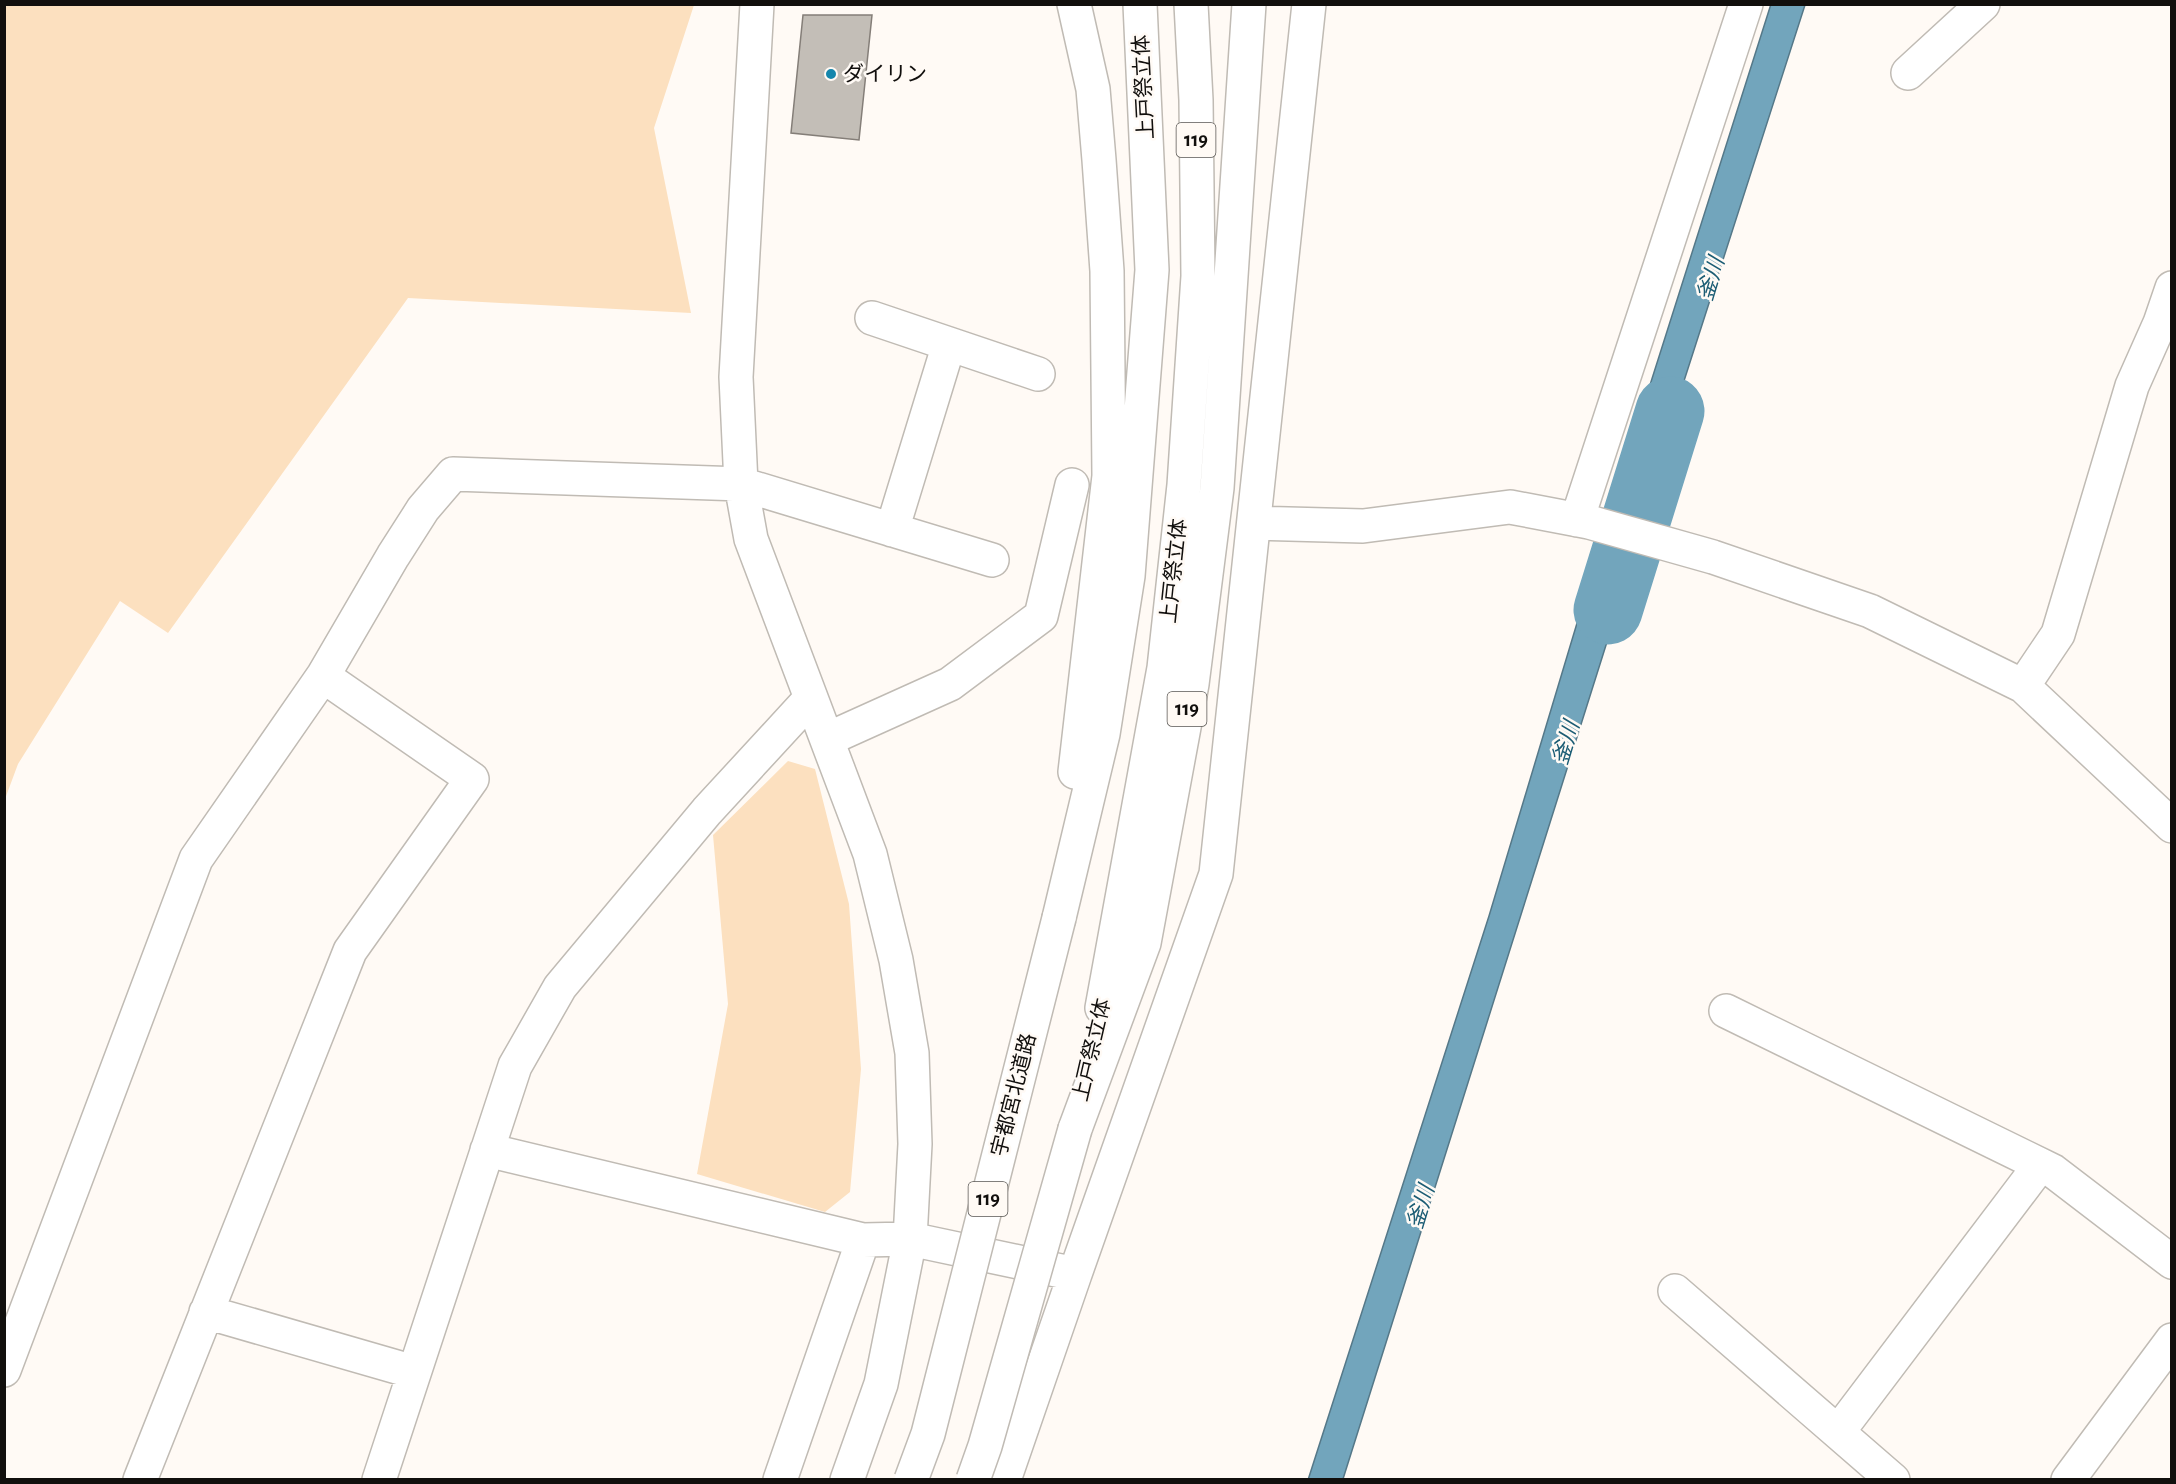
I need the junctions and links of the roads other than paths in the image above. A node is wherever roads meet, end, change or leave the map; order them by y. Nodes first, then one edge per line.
1 (757, 4) edge
2 (1074, 4) edge
3 (1140, 4) edge
4 (1191, 4) edge
5 (1249, 4) edge
6 (1309, 4) edge
7 (1746, 4) edge
8 (1983, 4) edge
9 (1908, 73) dead end
10 (2172, 288) edge
11 (872, 318) dead end
12 (2166, 320) edge
13 (949, 345) junction
14 (1038, 374) dead end
15 (741, 484) junction
16 (1072, 485) dead end
17 (1583, 521) junction
18 (1255, 523) junction
19 (892, 530) junction
20 (993, 560) dead end
21 (323, 676) junction
22 (2023, 686) junction
23 (811, 698) junction
24 (828, 740) junction
25 (2172, 825) edge
26 (1059, 918) junction
27 (1726, 1011) dead end
28 (1075, 1129) junction
29 (487, 1150) junction
30 (2040, 1165) junction
31 (910, 1239) junction
32 (863, 1240) junction
33 (2172, 1262) edge
34 (1075, 1274) junction
35 (1675, 1291) dead end
36 (206, 1312) junction
37 (2172, 1340) edge
38 (4, 1370) edge
39 (414, 1372) junction
40 (1838, 1432) junction
41 (140, 1479) edge
42 (379, 1479) edge
43 (780, 1479) edge
44 (847, 1479) edge
45 (911, 1479) edge
46 (973, 1479) edge
47 (1004, 1479) edge
48 (1893, 1479) edge
49 (2068, 1479) edge

1 - 15 main road
2 - 26 main road, 119
3 - 26 main road, 上戸祭立体 / 119
4 - 28 main road, 上戸祭立体 / 119
5 - 28 main road, 119
6 - 18 main road
7 - 17 main road
8 - 9 main road
10 - 12 main road
11 - 13 main road
12 - 22 main road
13 - 14 main road
13 - 19 main road
15 - 19 main road
15 - 21 main road
15 - 23 main road
16 - 24 main road
17 - 18 main road
17 - 22 main road
18 - 34 main road
19 - 20 main road
21 - 36 main road
21 - 38 main road
22 - 25 main road
23 - 24 main road
23 - 29 main road
24 - 31 main road
26 - 45 main road, 宇都宮北道路 / 119, bridge
27 - 30 main road
28 - 46 main road, 119, bridge
29 - 32 main road
29 - 39 main road
30 - 33 main road
30 - 40 main road
31 - 32 main road
31 - 34 main road
31 - 44 main road
32 - 43 main road
34 - 47 main road
35 - 40 main road
36 - 39 main road
36 - 41 main road
37 - 49 main road
39 - 42 main road
40 - 48 main road

